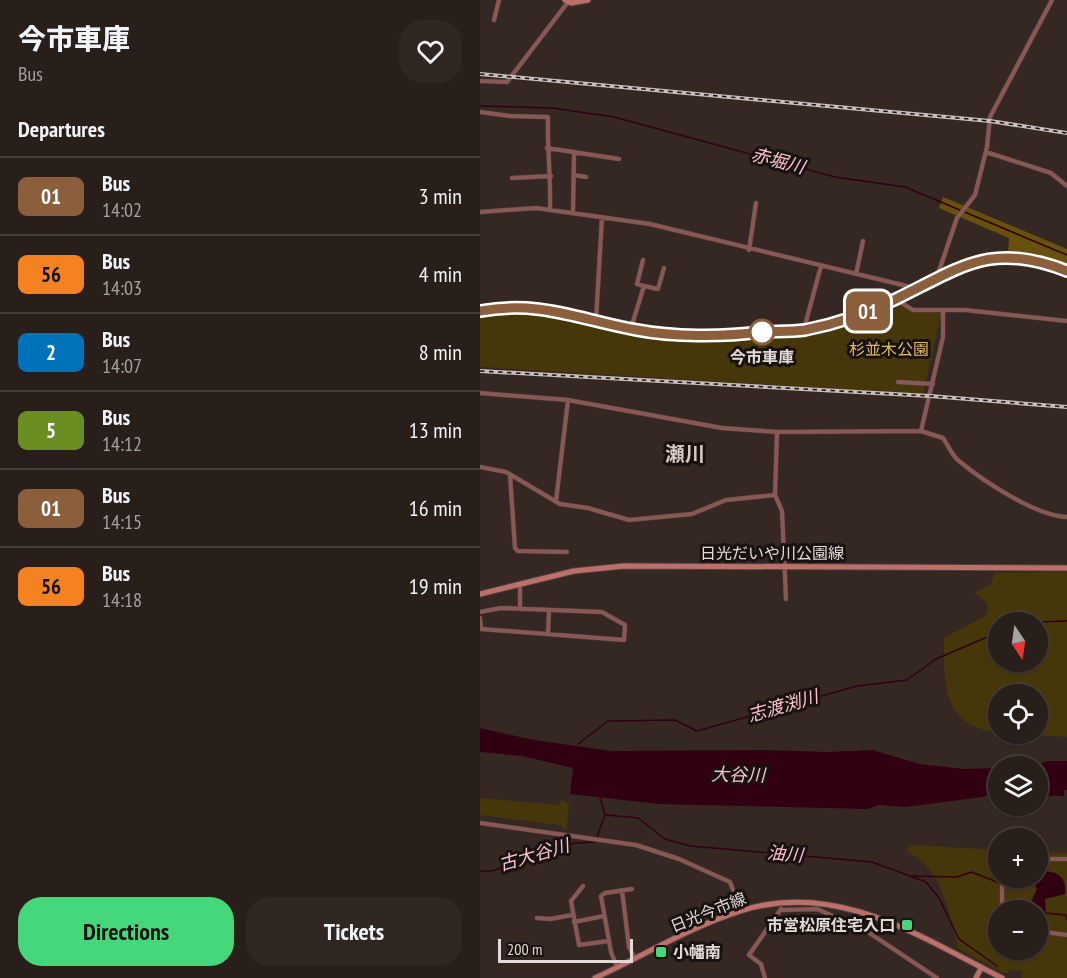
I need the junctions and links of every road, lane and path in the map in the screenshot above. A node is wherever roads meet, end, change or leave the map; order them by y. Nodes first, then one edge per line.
1 (499, 0) edge
2 (588, 0) edge
3 (1052, 0) edge
4 (567, 1) edge
5 (494, 20) dead end
6 (480, 81) edge
7 (480, 112) edge
8 (547, 148) junction
9 (574, 152) junction
10 (986, 152) junction
11 (619, 159) dead end
12 (574, 175) junction
13 (551, 176) junction
14 (586, 177) dead end
15 (512, 178) dead end
16 (1067, 186) edge
17 (756, 203) dead end
18 (550, 209) junction
19 (480, 212) edge
20 (573, 213) junction
21 (602, 217) junction
22 (863, 241) dead end
23 (749, 250) junction
24 (643, 260) dead end
25 (821, 266) junction
26 (664, 268) dead end
27 (1067, 271) edge
28 (856, 274) junction
29 (937, 278) junction
30 (644, 286) junction
31 (915, 289) junction
32 (896, 299) junction
33 (943, 310) junction
34 (480, 311) edge
35 (596, 320) junction
36 (1067, 321) edge
37 (631, 329) junction
38 (804, 330) junction
39 (898, 382) dead end
40 (933, 384) junction
41 (480, 393) edge
42 (568, 400) junction
43 (921, 431) junction
44 (777, 432) junction
45 (480, 467) edge
46 (510, 474) junction
47 (775, 495) junction
48 (556, 501) junction
49 (1067, 517) edge
50 (567, 552) dead end
51 (783, 567) junction
52 (1067, 568) edge
53 (520, 584) junction
54 (480, 594) edge
55 (786, 599) dead end
56 (520, 609) junction
57 (549, 610) junction
58 (480, 612) edge
59 (480, 618) edge
60 (548, 634) junction
61 (480, 823) edge
62 (1048, 859) edge
63 (1067, 859) edge
64 (583, 886) dead end
65 (632, 889) dead end
66 (622, 891) junction
67 (780, 902) junction
68 (782, 910) junction
69 (741, 911) junction
70 (573, 915) junction
71 (604, 916) junction
72 (537, 918) dead end
73 (574, 921) junction
74 (1048, 932) edge
75 (1067, 935) edge
76 (609, 941) junction
77 (635, 959) junction
78 (618, 968) junction
79 (981, 968) junction
80 (595, 978) edge
81 (765, 978) edge
82 (938, 978) edge
83 (976, 978) edge
84 (1002, 978) edge

1 - 5 street
2 - 4 main road
3 - 10 street
4 - 6 street
7 - 8 street
8 - 9 street
8 - 13 street
9 - 11 street
9 - 12 street
10 - 16 street
10 - 29 street
12 - 14 street
12 - 20 street
13 - 15 street
13 - 18 street
17 - 23 street
18 - 19 street
18 - 20 street
20 - 21 street
21 - 23 street
21 - 35 street
22 - 28 street
23 - 25 street
24 - 30 street
25 - 28 street
25 - 38 street
26 - 30 street
27 - 29 highway
28 - 31 street
29 - 31 highway
30 - 37 street
31 - 32 highway
32 - 33 street
32 - 38 highway
33 - 36 street
33 - 40 street
34 - 35 highway
35 - 37 highway
37 - 38 highway
39 - 40 street
40 - 43 street
41 - 42 street
42 - 44 street
42 - 48 street
43 - 44 street
43 - 49 street
44 - 47 street
45 - 46 street
46 - 48 street
46 - 50 street
47 - 48 street
47 - 51 street
51 - 52 main road, 日光だいや川公園線
51 - 53 main road, 日光だいや川公園線
51 - 55 street
53 - 54 main road, 日光だいや川公園線
53 - 56 street
56 - 57 street
56 - 58 street
57 - 60 street
57 - 60 street
59 - 60 street
61 - 69 street
62 - 63 street
64 - 70 street
65 - 66 street
66 - 71 street
66 - 77 street
67 - 68 street
67 - 69 main road, 日光今市線
67 - 79 main road, 日光今市線
68 - 81 street
68 - 82 street
69 - 77 main road, 日光今市線
70 - 72 street
70 - 73 street
71 - 73 street
71 - 76 street
73 - 76 street
74 - 75 street
76 - 78 street
77 - 78 main road, 日光今市線
78 - 80 main road, 日光今市線
79 - 83 main road
79 - 84 main road, 日光今市線

